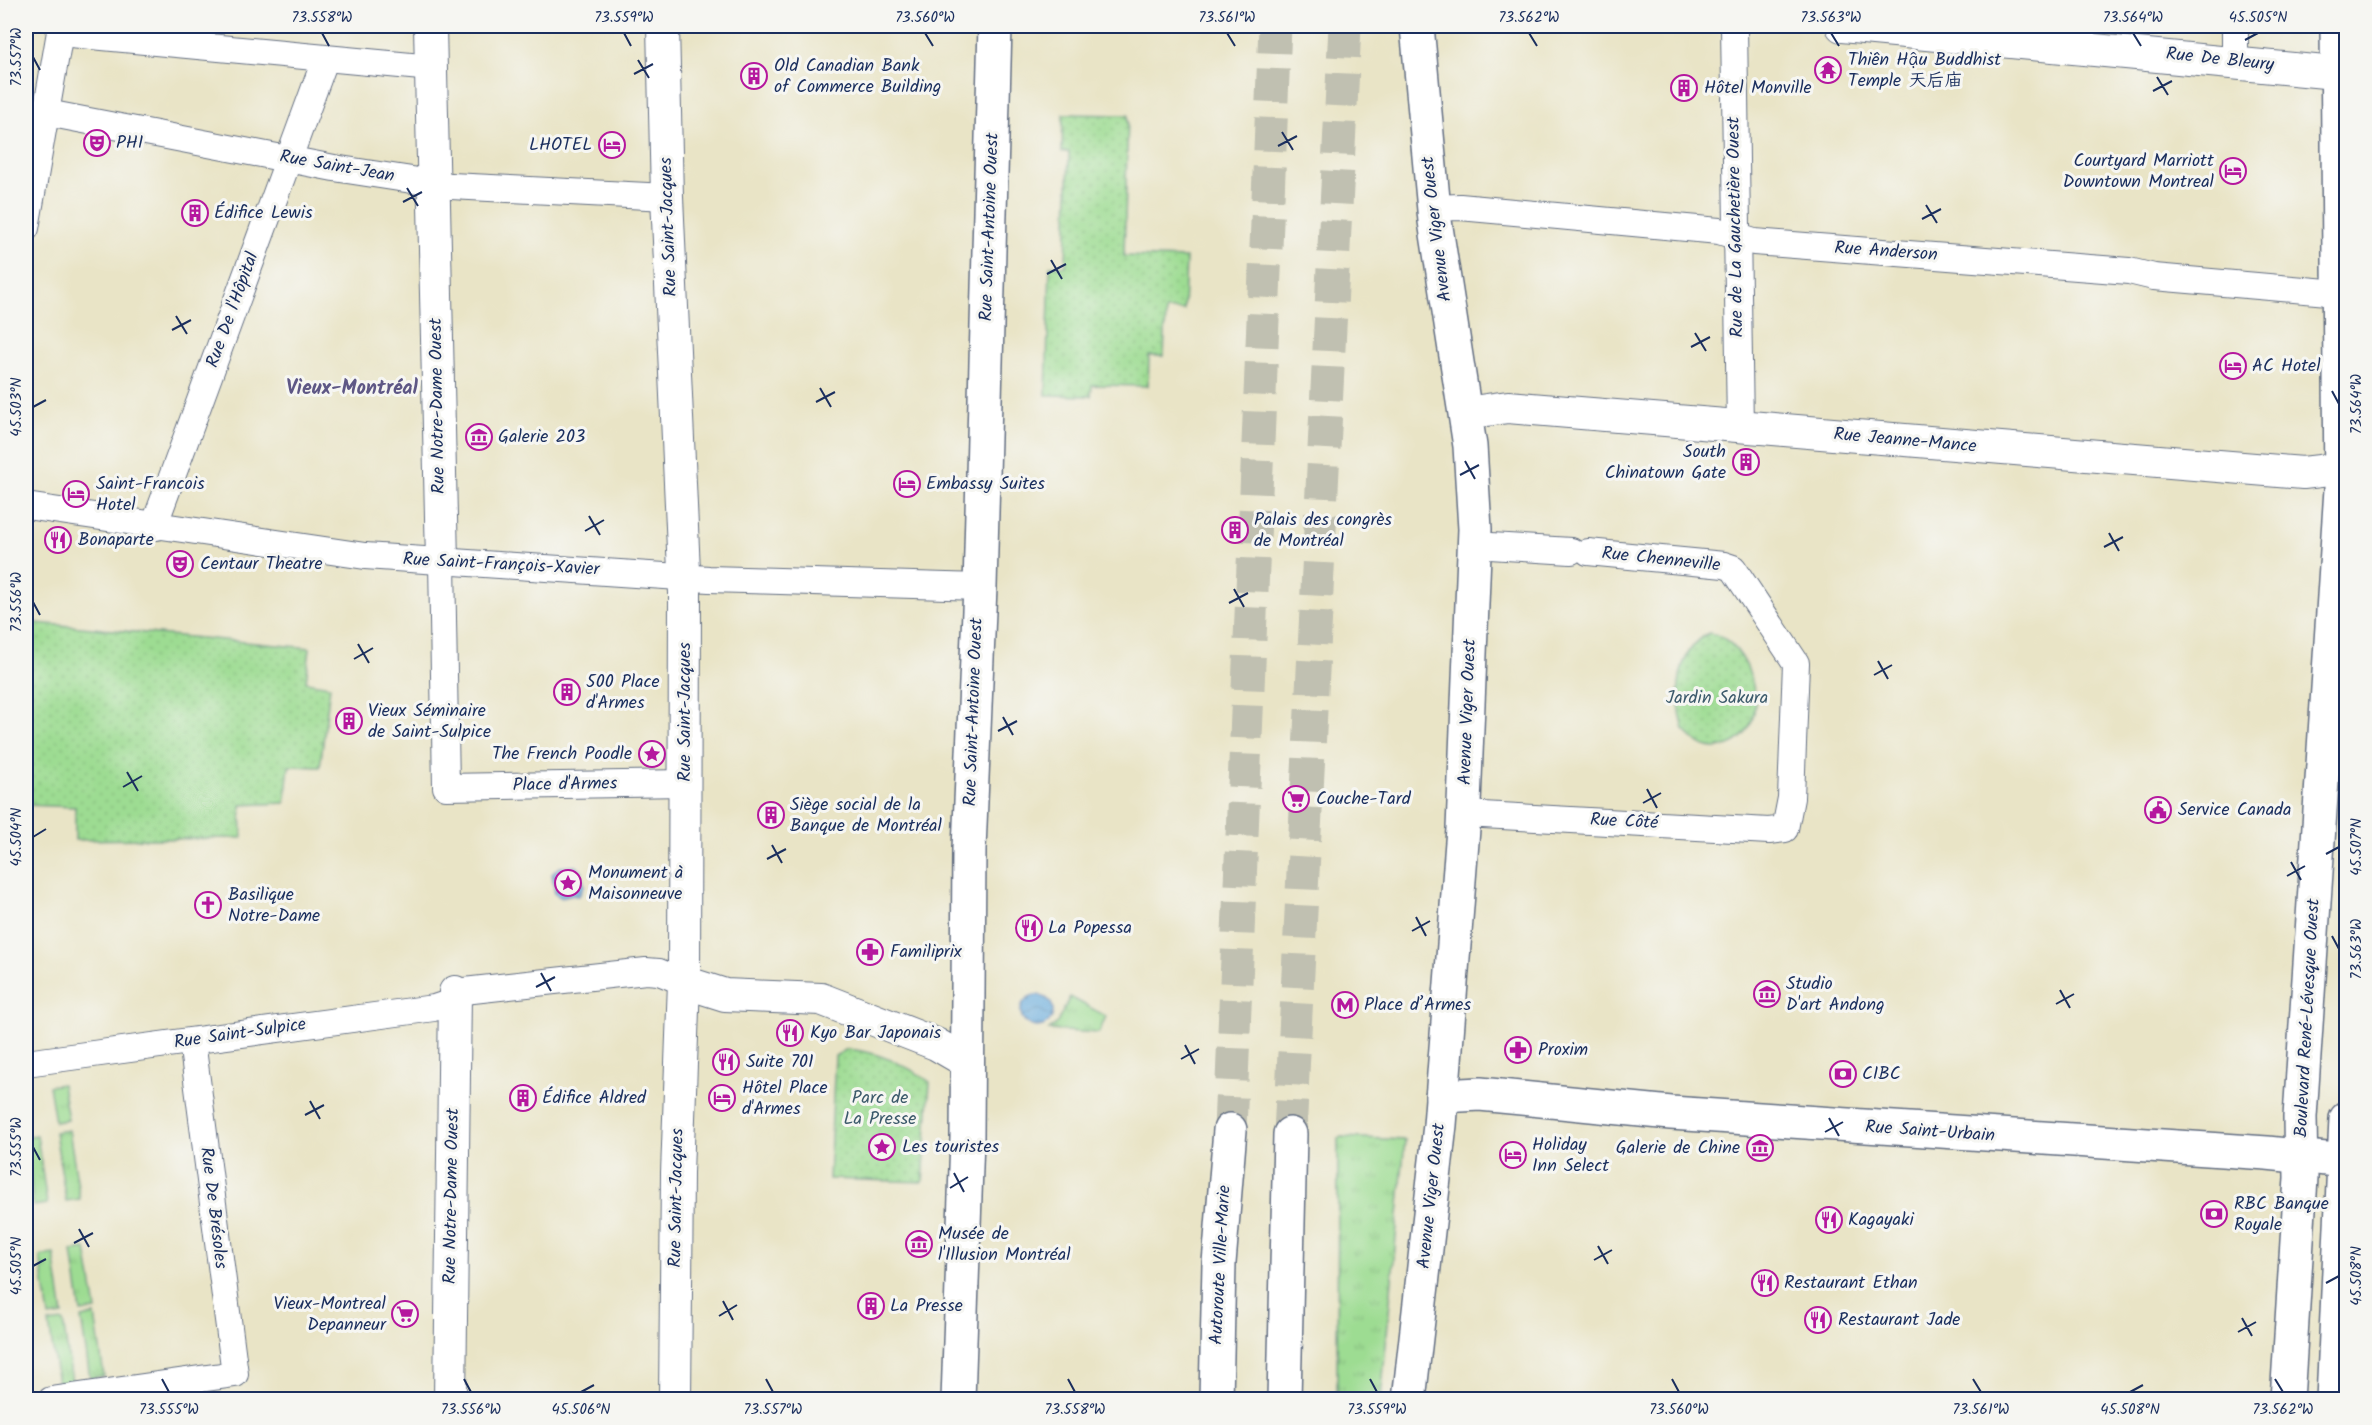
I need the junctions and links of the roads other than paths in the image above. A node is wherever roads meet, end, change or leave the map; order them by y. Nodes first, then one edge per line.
1 (430, 26) edge
2 (663, 26) edge
3 (995, 26) edge
4 (1417, 26) edge
5 (1734, 26) edge
6 (1842, 26) edge
7 (2235, 26) edge
8 (2337, 26) edge
9 (61, 29) edge
10 (2033, 34) edge
11 (325, 60) junction
12 (2235, 62) junction
13 (432, 68) junction
14 (2341, 73) edge
15 (47, 113) junction
16 (290, 160) junction
17 (31, 168) edge
18 (434, 183) junction
19 (667, 197) junction
20 (1434, 208) junction
21 (26, 228) edge
22 (1735, 236) junction
23 (2339, 292) junction
24 (1465, 413) junction
25 (1740, 428) junction
26 (2344, 469) edge
27 (26, 506) edge
28 (157, 527) junction
29 (1474, 545) junction
30 (442, 562) junction
31 (685, 577) junction
32 (980, 587) junction
33 (685, 783) junction
34 (446, 787) joint
35 (1464, 814) junction
36 (1785, 829) joint
37 (684, 982) junction
38 (455, 997) junction
39 (192, 1041) junction
40 (967, 1062) junction
41 (26, 1063) edge
42 (1442, 1096) junction
43 (2346, 1119) edge
44 (1230, 1130) tunnel mouth
45 (1290, 1134) tunnel mouth
46 (2301, 1156) junction
47 (2346, 1161) edge
48 (1285, 1359) junction
49 (51, 1400) edge
50 (450, 1400) edge
51 (675, 1400) edge
52 (958, 1400) edge
53 (1216, 1400) edge
54 (1284, 1400) edge
55 (1292, 1400) edge
56 (1409, 1400) edge
57 (2287, 1400) edge
58 (2333, 1400) edge

1 - 13 street, Rue Notre-Dame Ouest
2 - 19 street, Rue Saint-Jacques
3 - 32 main road, Rue Saint-Antoine Ouest
4 - 20 main road, Avenue Viger Ouest
5 - 22 street, Rue de La Gauchetière Ouest
6 - 10 street, Rue De Bleury
7 - 12 street
8 - 14 main road, Boulevard René-Lévesque Ouest
9 - 11 street
9 - 15 street
10 - 12 street, Rue De Bleury
11 - 13 street
11 - 16 street, Rue De l'Hôpital
12 - 14 street, Rue De Bleury
13 - 18 street, Rue Notre-Dame Ouest
14 - 23 main road, Boulevard René-Lévesque Ouest
15 - 16 street, Rue Saint-Jean
15 - 17 street
16 - 18 street, Rue Saint-Jean
16 - 28 street, Rue De l'Hôpital
17 - 21 street
18 - 19 street, Rue Saint-Jean
18 - 30 street, Rue Notre-Dame Ouest
19 - 31 street, Rue Saint-Jacques
20 - 22 street, Rue Anderson
20 - 24 main road, Avenue Viger Ouest
22 - 23 street, Rue Anderson
22 - 25 street, Rue de La Gauchetière Ouest
23 - 26 main road, Boulevard René-Lévesque Ouest
24 - 25 street, Rue Jeanne-Mance
24 - 29 main road, Avenue Viger Ouest
25 - 26 street, Rue Jeanne-Mance
26 - 46 main road, Boulevard René-Lévesque Ouest
27 - 28 street, Rue Saint-François-Xavier
28 - 30 street, Rue Saint-François-Xavier
29 - 35 main road, Avenue Viger Ouest
29 - 36 street, Rue Chenneville
30 - 31 street, Rue Saint-François-Xavier
30 - 34 street, Rue Notre-Dame Ouest
31 - 32 street, Rue Saint-François-Xavier
31 - 33 street, Rue Saint-Jacques
32 - 40 main road, Rue Saint-Antoine Ouest
33 - 34 street, Place d'Armes
33 - 37 street, Rue Saint-Jacques
35 - 36 street, Rue Côté
35 - 42 main road, Avenue Viger Ouest
37 - 38 street
37 - 40 street
37 - 51 street, Rue Saint-Jacques
38 - 39 street, Rue Saint-Sulpice
38 - 50 street, Rue Notre-Dame Ouest
39 - 41 street, Rue Saint-Sulpice
39 - 49 street, Rue De Brésoles
40 - 52 main road, Rue Saint-Antoine Ouest
42 - 46 main road, Rue Saint-Urbain
42 - 56 main road, Avenue Viger Ouest
43 - 47 main road
44 - 53 main road, Autoroute Ville-Marie
45 - 48 main road
46 - 47 main road, Rue Saint-Urbain
46 - 57 main road, Boulevard René-Lévesque Ouest
47 - 58 main road
48 - 54 main road
48 - 55 main road

